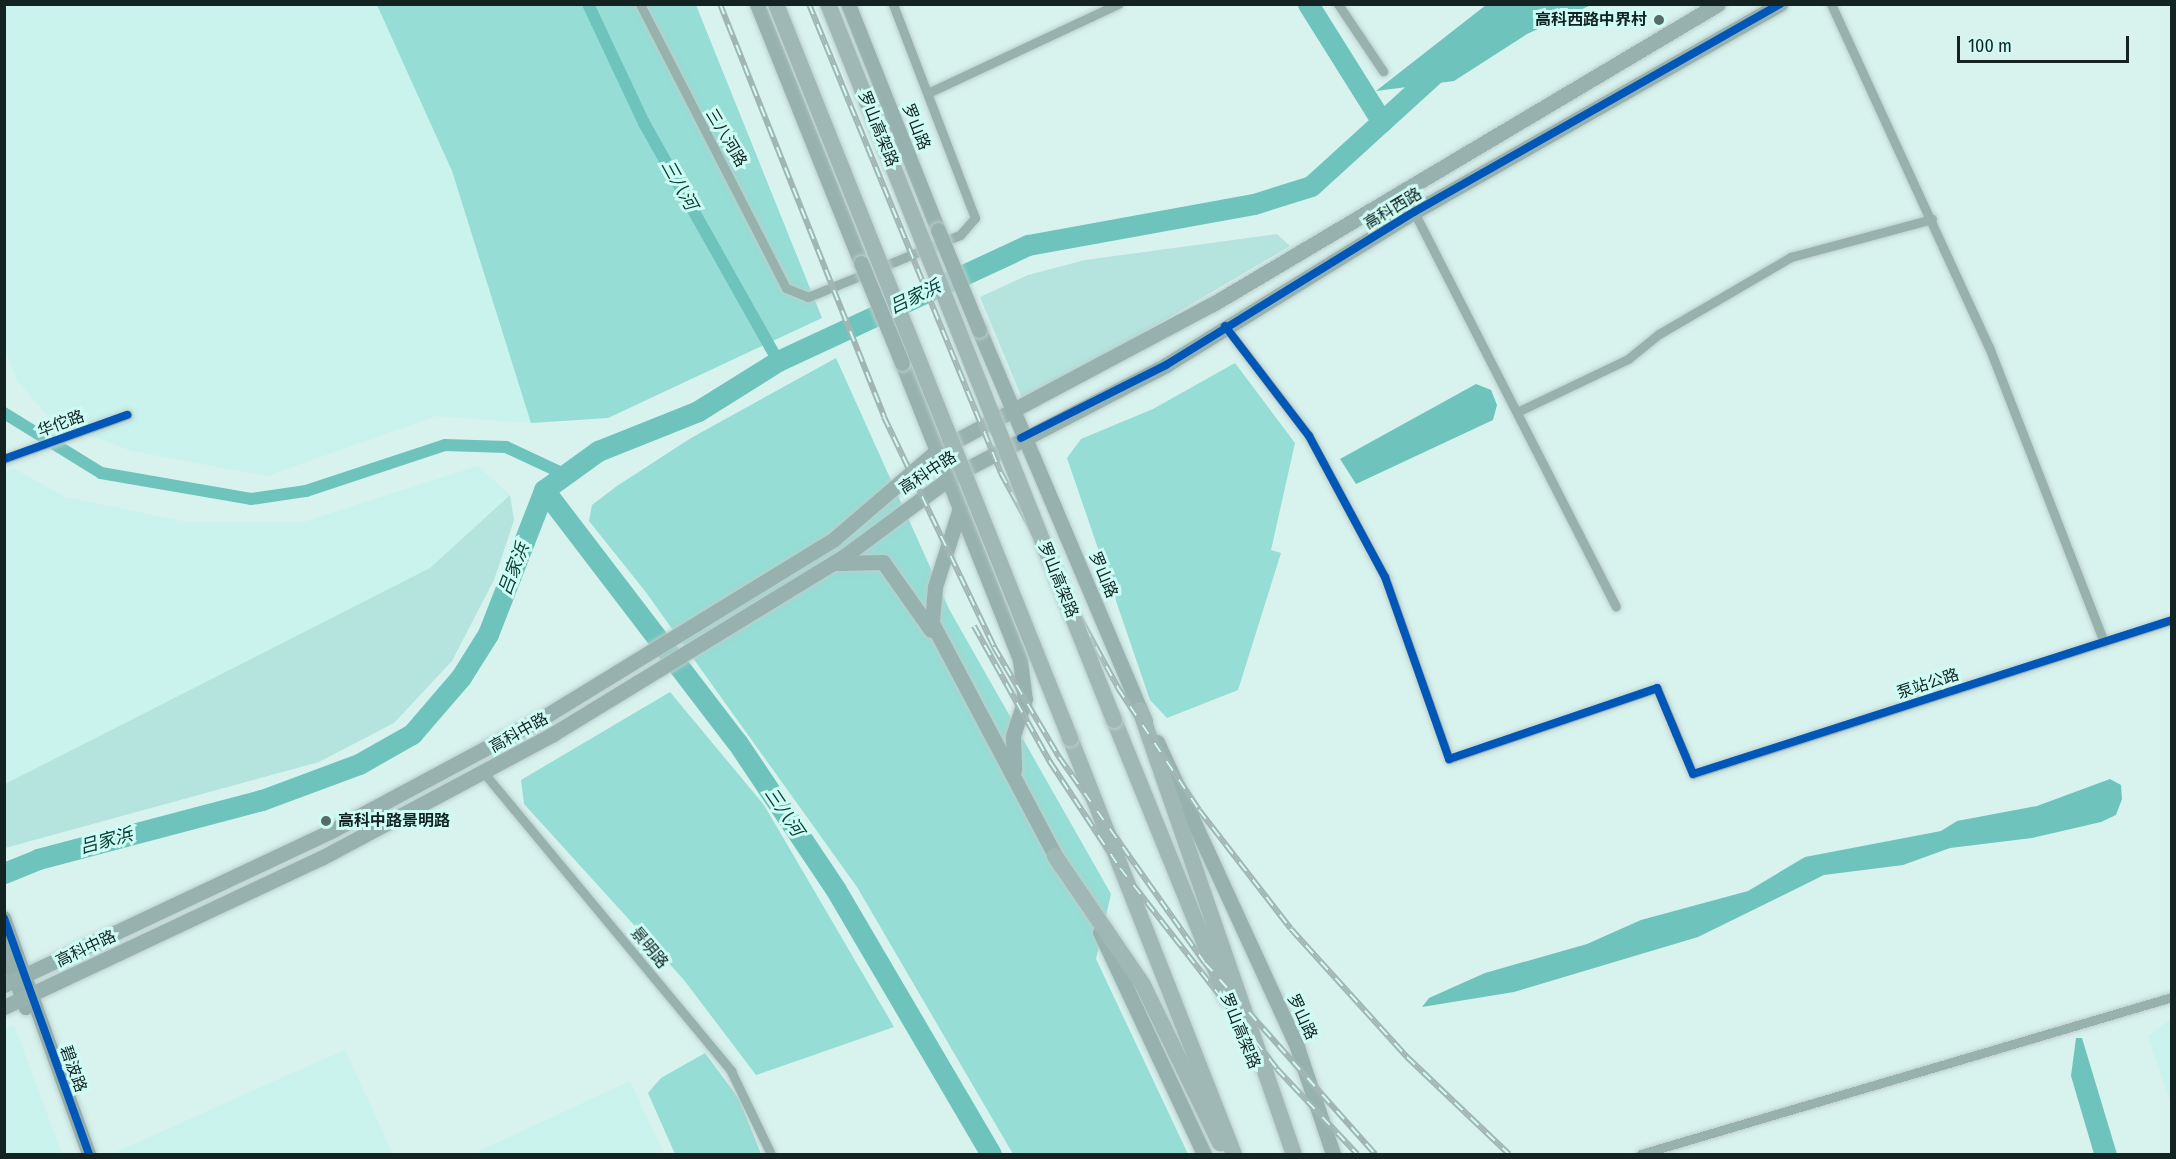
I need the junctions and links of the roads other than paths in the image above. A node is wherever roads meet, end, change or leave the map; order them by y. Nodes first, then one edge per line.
1 (640, 4) edge
2 (757, 4) edge
3 (776, 4) edge
4 (828, 4) edge
5 (848, 4) edge
6 (893, 4) edge
7 (1118, 4) edge
8 (1338, 4) edge
9 (1718, 4) edge
10 (1780, 4) edge
11 (1831, 4) edge
12 (1383, 71) dead end
13 (930, 92) junction
14 (1414, 212) junction
15 (1932, 219) junction
16 (1225, 326) junction
17 (1012, 410) junction
18 (1517, 412) junction
19 (127, 415) dead end
20 (1021, 438) junction
21 (938, 450) junction
22 (4, 459) edge
23 (951, 477) junction
24 (960, 508) junction
25 (830, 565) junction
26 (1616, 606) dead end
27 (2172, 620) edge
28 (2104, 642) junction
29 (945, 651) junction
30 (1140, 710) junction
31 (484, 773) junction
32 (1016, 779) junction
33 (1055, 856) junction
34 (4, 918) edge
35 (4, 948) edge
36 (15, 980) edge
37 (27, 996) junction
38 (2172, 996) edge
39 (4, 1006) edge
40 (81, 1155) edge
41 (89, 1155) edge
42 (771, 1155) edge
43 (1204, 1155) edge
44 (1226, 1155) edge
45 (1234, 1155) edge
46 (1293, 1155) edge
47 (1334, 1155) edge
48 (1641, 1155) edge

1 - 13 street, 三八河路
2 - 21 main road, bridge
3 - 45 highway, bridge
4 - 46 highway, 罗山高架路, bridge
5 - 17 main road, 罗山路, bridge
6 - 13 street
7 - 13 street
8 - 12 street
9 - 17 main road, 高科西路
10 - 14 main road, 高科西路
11 - 15 street
14 - 16 main road, 高科西路
14 - 18 street
15 - 18 street
15 - 28 street
16 - 20 main road, 高科西路
16 - 28 street, 泵站公路
17 - 20 main road, 罗山路
17 - 21 main road, 高科中路
18 - 26 street
19 - 22 street, 华佗路
20 - 23 main road, 高科中路
20 - 30 main road, 罗山路
21 - 23 main road
21 - 36 main road, 高科中路
23 - 24 main road
23 - 25 main road, 高科中路
24 - 29 main road
24 - 32 main road
25 - 29 main road
25 - 31 main road, 高科中路
27 - 28 street, 泵站公路
29 - 32 main road
30 - 46 highway
30 - 47 main road, 罗山路
31 - 37 main road, 高科中路
31 - 42 street, 景明路
32 - 33 main road
33 - 43 main road
33 - 44 highway
34 - 36 street
35 - 36 street
36 - 37 street
37 - 39 main road, 高科中路
37 - 40 street, 碧波路
37 - 41 street, 碧波路
38 - 48 street

